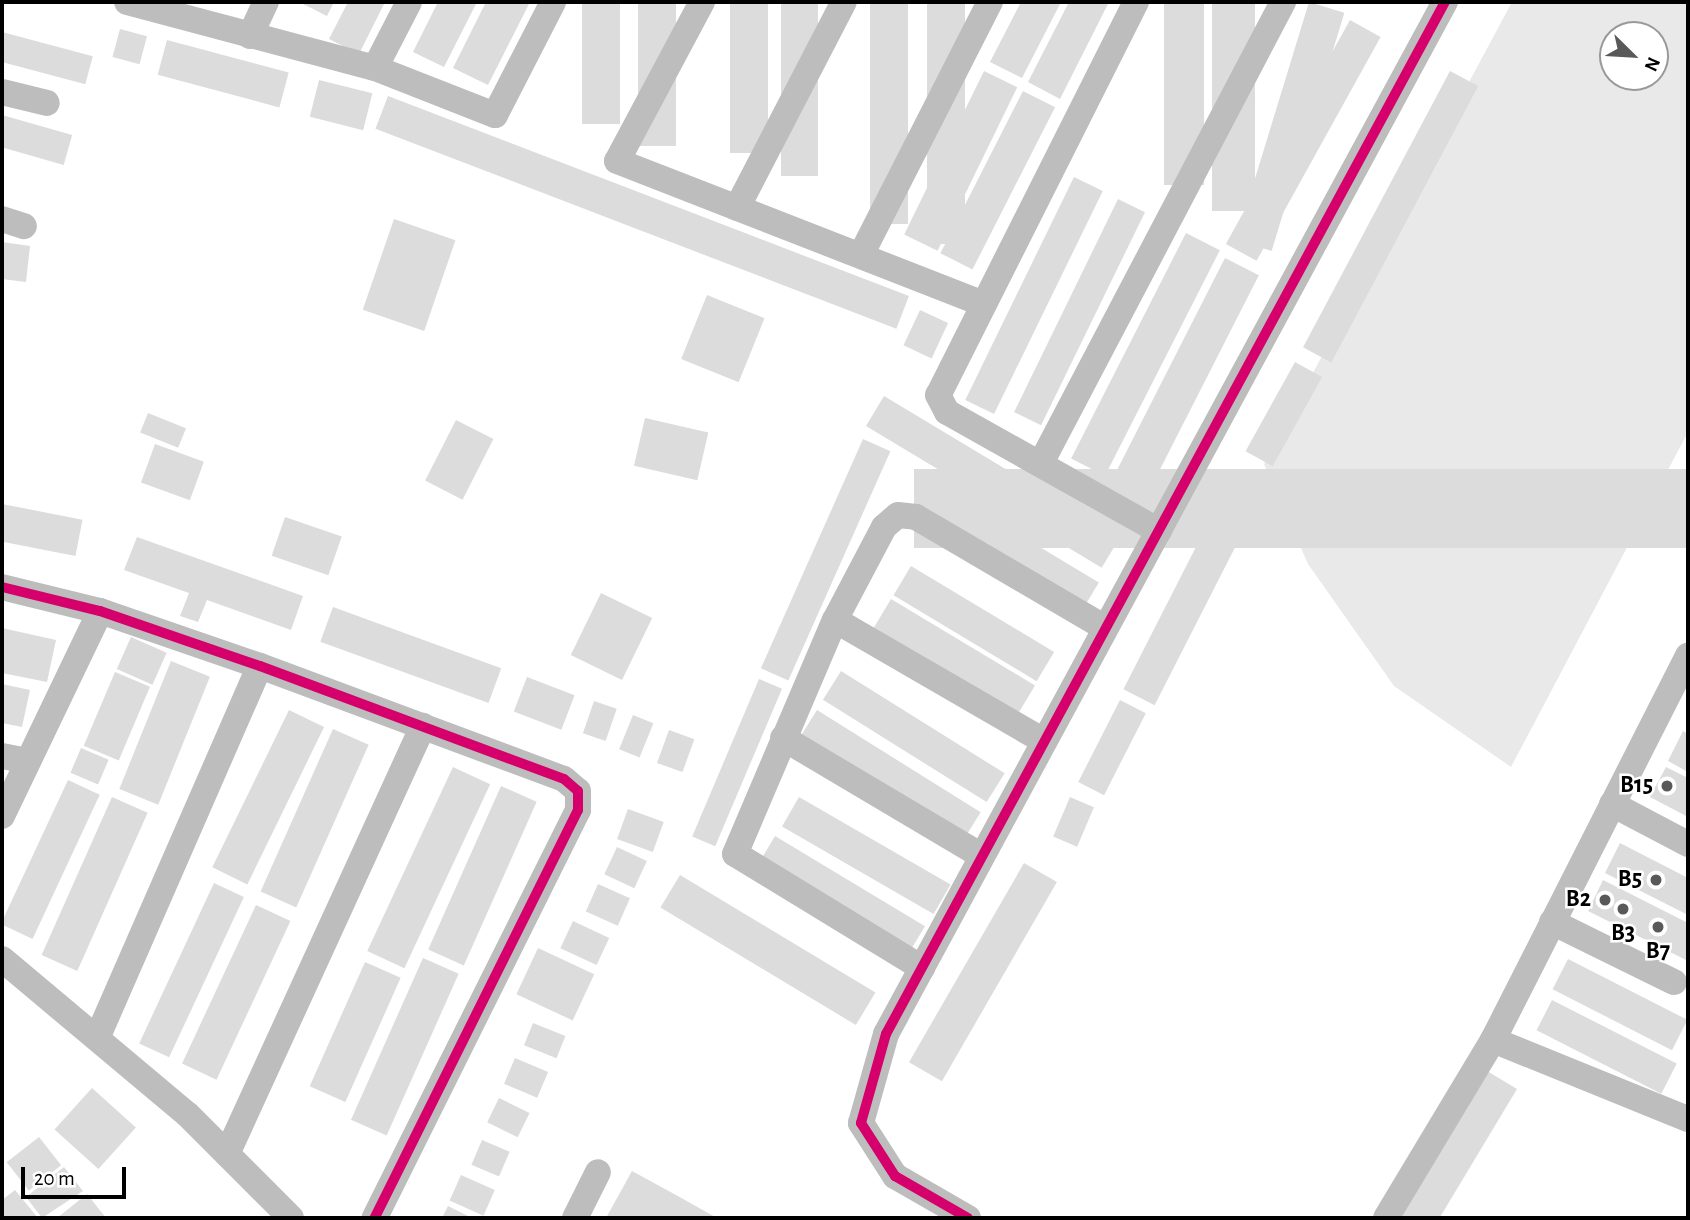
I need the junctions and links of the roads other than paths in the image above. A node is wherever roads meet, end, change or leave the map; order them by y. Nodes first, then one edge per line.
1 (127, 2) edge
2 (266, 2) edge
3 (409, 2) edge
4 (553, 2) edge
5 (702, 2) edge
6 (844, 2) edge
7 (989, 2) edge
8 (1136, 2) edge
9 (1283, 2) edge
10 (1445, 2) edge
11 (250, 36) junction
12 (375, 68) junction
13 (2, 92) edge
14 (47, 103) dead end
15 (737, 208) junction
16 (860, 256) junction
17 (981, 303) junction
18 (1041, 463) junction
19 (1159, 530) junction
20 (2, 587) edge
21 (100, 611) junction
22 (835, 620) junction
23 (1105, 628) junction
24 (1688, 656) edge
25 (260, 666) junction
26 (1679, 699) edge
27 (423, 726) junction
28 (783, 738) junction
29 (1044, 741) junction
30 (2, 756) edge
31 (28, 761) junction
32 (1612, 804) junction
33 (2, 816) edge
34 (1688, 844) edge
35 (982, 856) junction
36 (1552, 922) junction
37 (2, 959) edge
38 (922, 968) junction
39 (1674, 982) dead end
40 (98, 1036) junction
41 (1493, 1040) junction
42 (1688, 1119) edge
43 (227, 1154) junction
44 (598, 1172) dead end
45 (291, 1218) edge
46 (375, 1218) edge
47 (575, 1218) edge
48 (968, 1218) edge
49 (1386, 1218) edge

1 - 11 street
2 - 11 street
3 - 12 street
4 - 12 street
5 - 15 street
6 - 15 street
7 - 16 street
8 - 17 street
9 - 18 street
10 - 19 street
11 - 12 street
13 - 14 street
15 - 16 street
16 - 17 street
17 - 18 street
18 - 19 street
19 - 23 street
20 - 21 street
21 - 25 street
21 - 31 street
22 - 23 street
22 - 28 street
22 - 29 street
23 - 29 street
24 - 26 street
25 - 27 street
25 - 40 street
26 - 32 street
27 - 43 street
27 - 46 street
28 - 35 street
28 - 38 street
29 - 35 street
30 - 31 street
31 - 33 street
32 - 34 street
32 - 36 street
35 - 38 street
36 - 39 street
36 - 41 street
37 - 40 street
38 - 48 street
40 - 43 street
41 - 42 street
41 - 49 street
43 - 45 street
44 - 47 street

